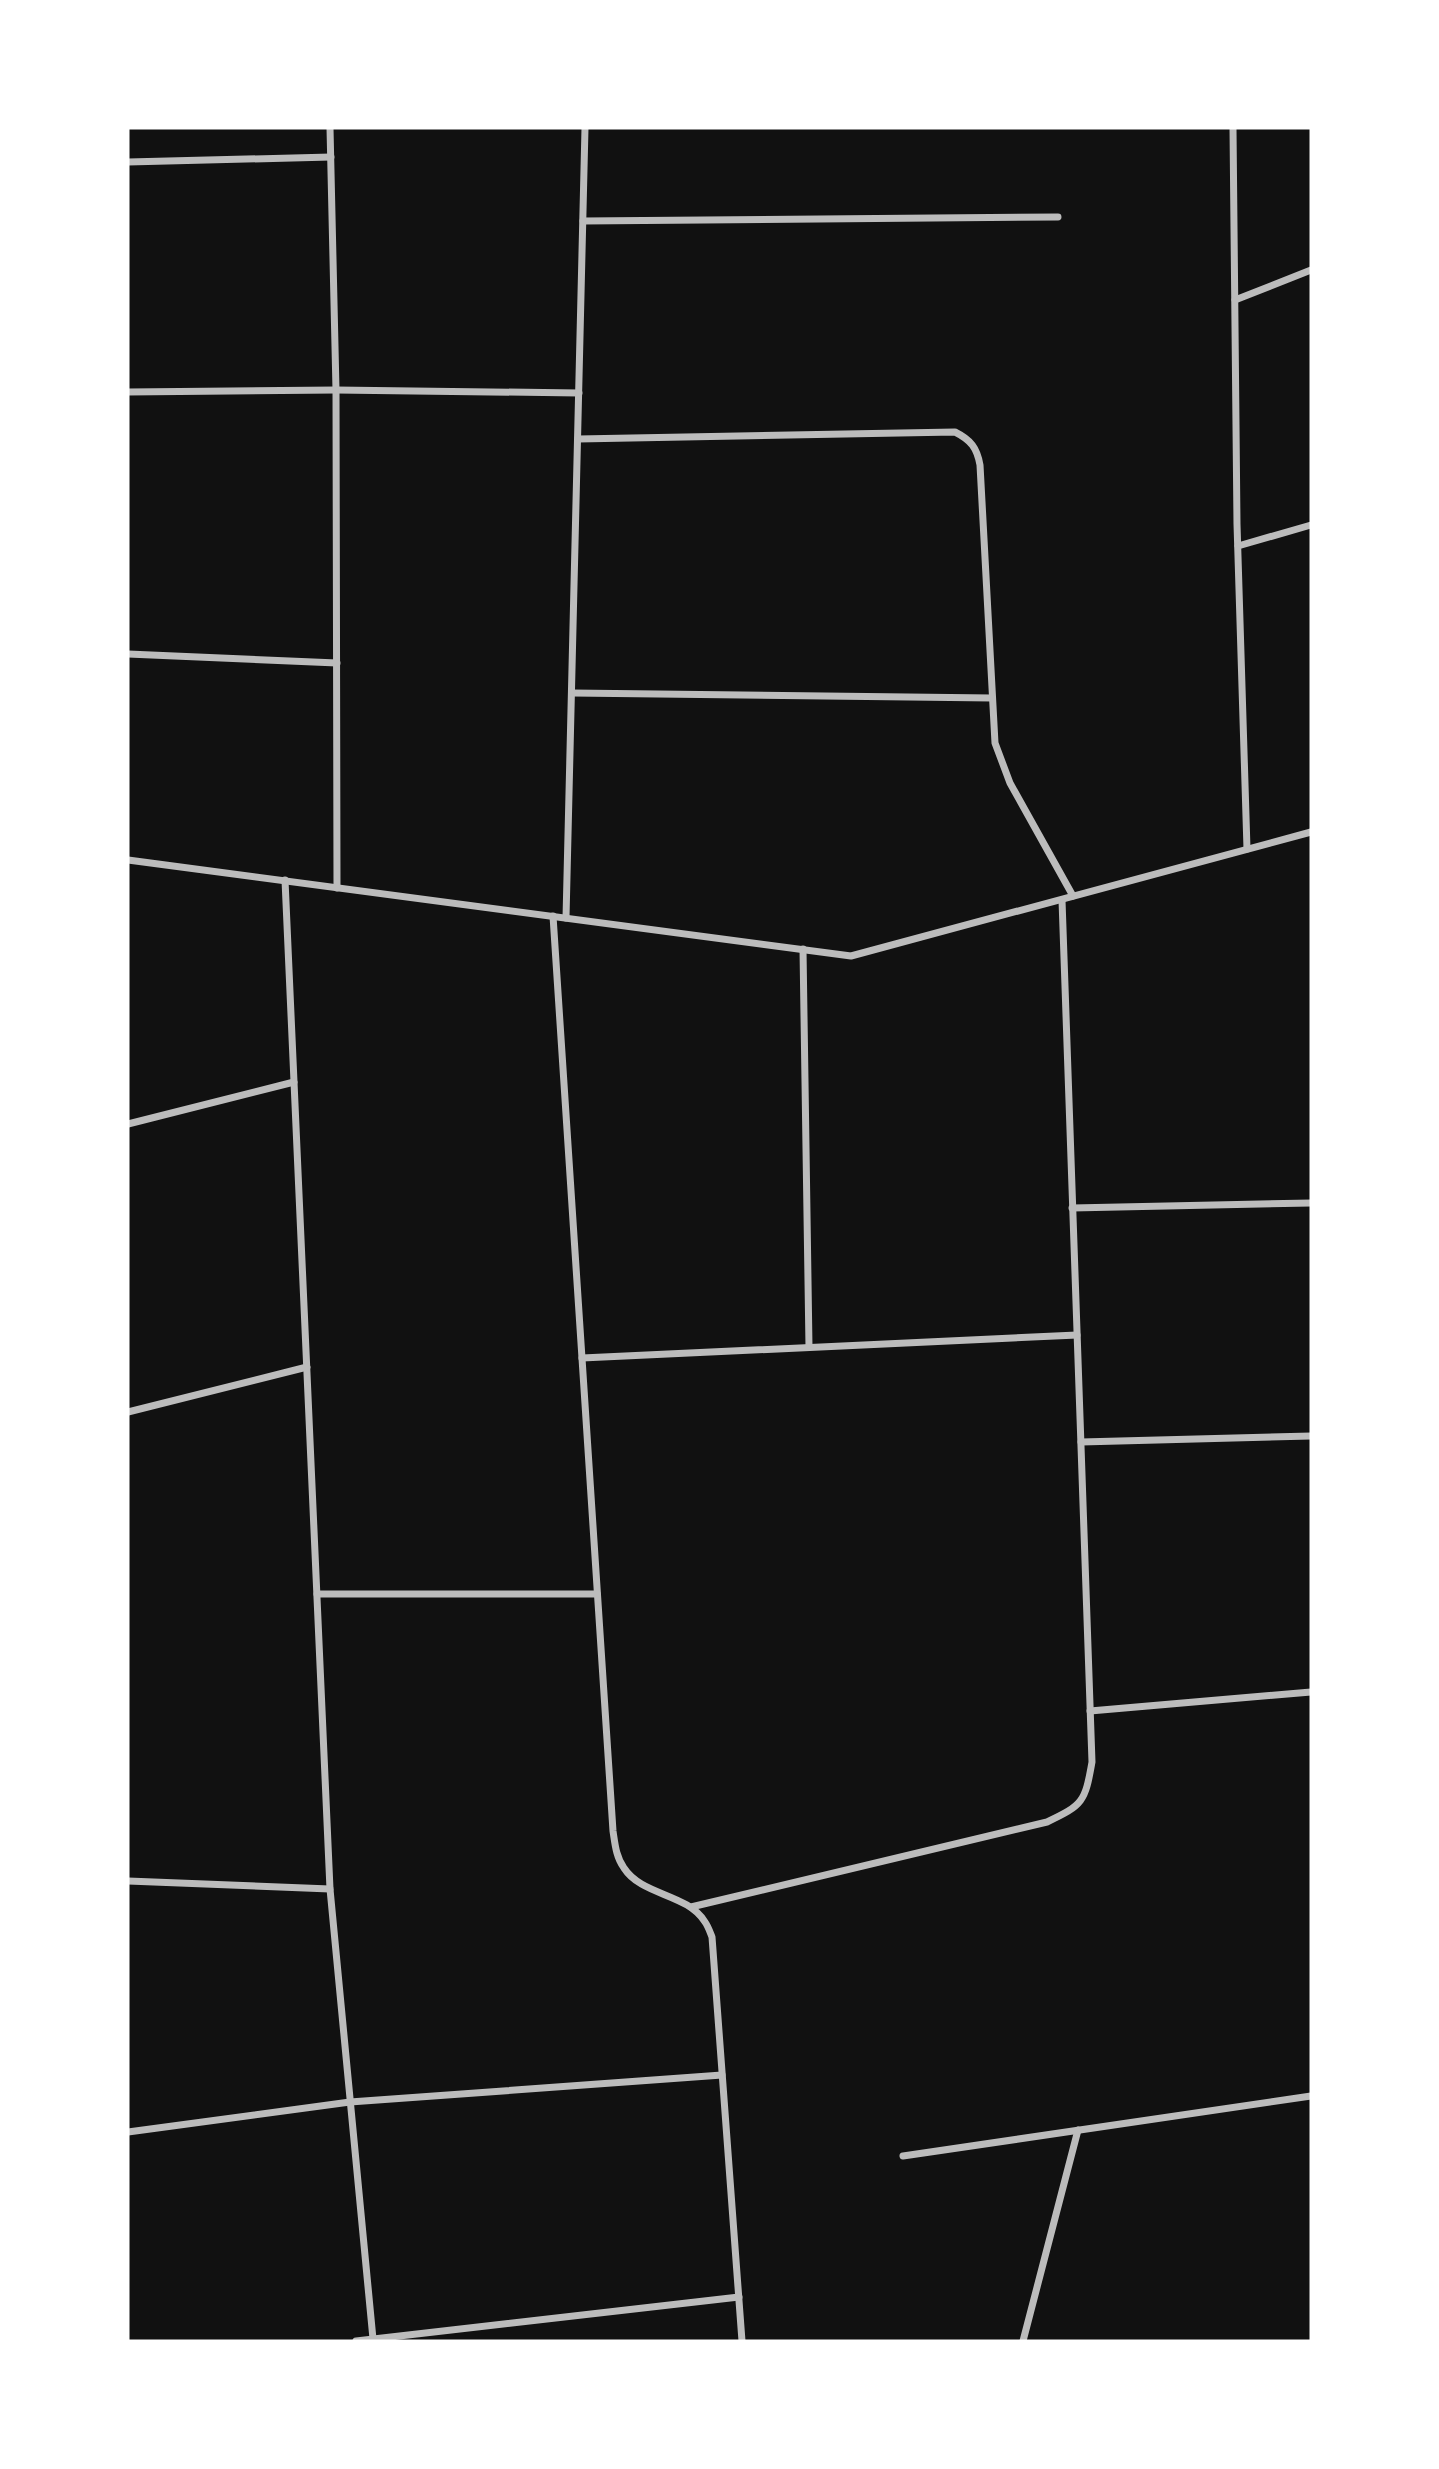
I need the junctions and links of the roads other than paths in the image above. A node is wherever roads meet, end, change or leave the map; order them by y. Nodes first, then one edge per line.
1 (330, 128) edge
2 (585, 128) edge
3 (1233, 128) edge
4 (331, 157) junction
5 (128, 162) edge
6 (1058, 217) dead end
7 (583, 221) junction
8 (1311, 270) edge
9 (1235, 300) junction
10 (336, 390) junction
11 (128, 391) edge
12 (579, 393) junction
13 (578, 439) junction
14 (1311, 525) edge
15 (1238, 546) junction
16 (128, 654) edge
17 (337, 663) junction
18 (572, 693) junction
19 (992, 698) junction
20 (1311, 832) edge
21 (1247, 849) junction
22 (128, 860) edge
23 (285, 880) junction
24 (337, 888) junction
25 (1073, 896) junction
26 (1062, 900) junction
27 (554, 916) junction
28 (566, 918) junction
29 (803, 949) junction
30 (294, 1082) junction
31 (128, 1124) edge
32 (1311, 1203) edge
33 (1072, 1209) junction
34 (1077, 1335) junction
35 (809, 1347) junction
36 (582, 1358) junction
37 (307, 1367) junction
38 (128, 1412) edge
39 (1311, 1436) edge
40 (1081, 1442) junction
41 (317, 1594) junction
42 (597, 1594) junction
43 (1311, 1692) edge
44 (1090, 1711) junction
45 (128, 1881) edge
46 (330, 1889) junction
47 (691, 1908) junction
48 (722, 2075) junction
49 (1311, 2096) edge
50 (350, 2102) junction
51 (1078, 2130) junction
52 (128, 2132) edge
53 (903, 2156) dead end
54 (739, 2297) junction
55 (373, 2339) junction
56 (356, 2341) edge
57 (742, 2341) edge
58 (1023, 2341) edge

1 - 4 street
2 - 7 street
3 - 9 street
4 - 5 street
4 - 10 street
6 - 7 street
7 - 12 street
8 - 9 street
9 - 15 street
10 - 11 street
10 - 12 street
10 - 17 street
12 - 13 street
13 - 18 street
13 - 19 street
14 - 15 street
15 - 21 street
16 - 17 street
17 - 24 street
18 - 19 street
18 - 28 street
19 - 25 street
20 - 21 street
21 - 25 street
22 - 23 street
23 - 24 street
23 - 30 street
24 - 27 street
25 - 26 street
26 - 29 street
26 - 33 street
27 - 28 street
27 - 36 street
28 - 29 street
29 - 35 street
30 - 31 street
30 - 37 street
32 - 33 street
33 - 34 street
34 - 35 street
34 - 40 street
35 - 36 street
36 - 42 street
37 - 38 street
37 - 41 street
39 - 40 street
40 - 44 street
41 - 42 street
41 - 46 street
42 - 47 street
43 - 44 street
44 - 47 street
45 - 46 street
46 - 50 street
47 - 48 street
48 - 50 street
48 - 54 street
49 - 51 street
50 - 52 street
50 - 55 street
51 - 53 street
51 - 58 street
54 - 55 street
54 - 57 street
55 - 56 street

